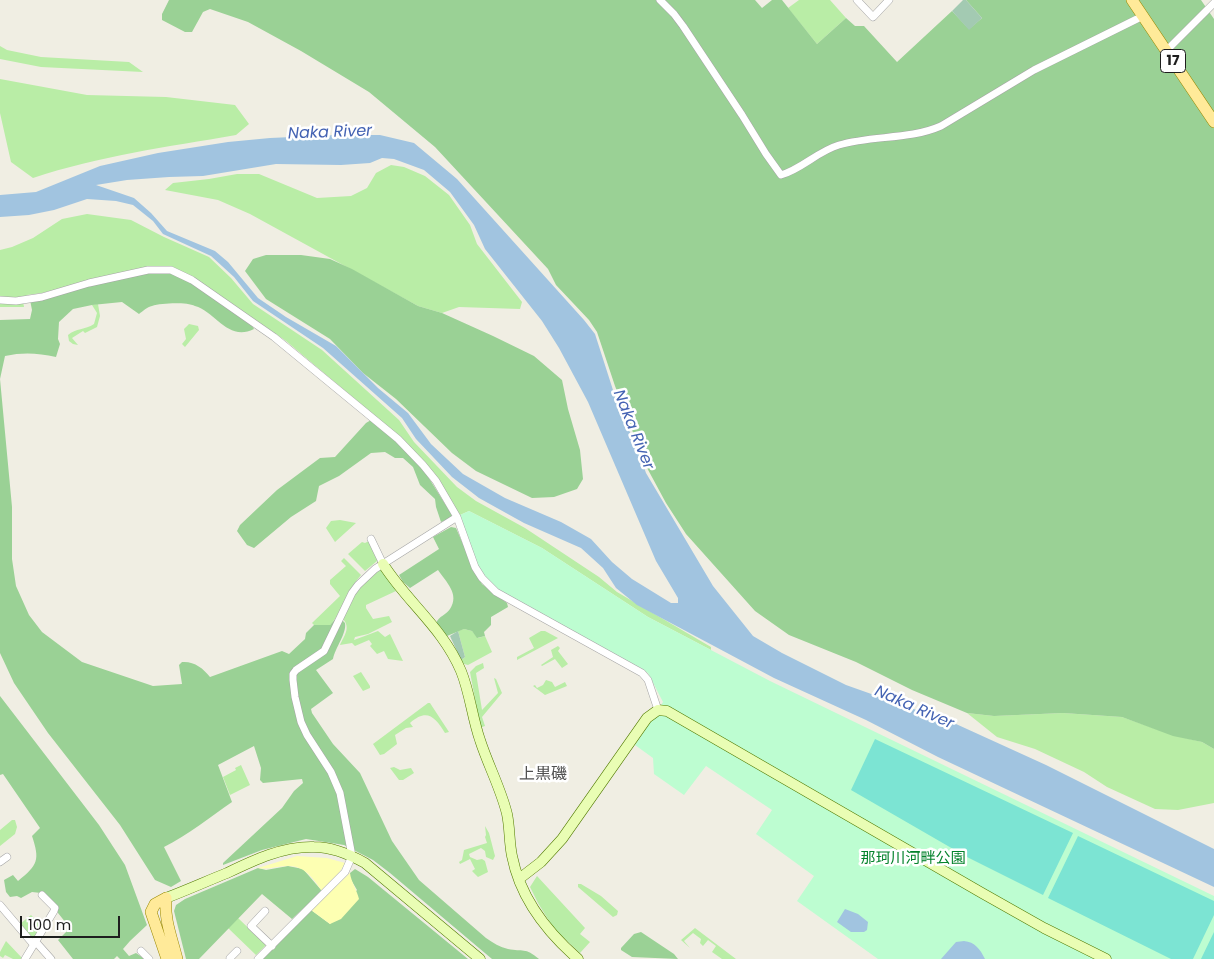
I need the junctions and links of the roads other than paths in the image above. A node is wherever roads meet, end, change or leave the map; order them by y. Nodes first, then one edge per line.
1 (660, 0) edge
2 (857, 0) edge
3 (889, 0) edge
4 (1132, 0) edge
5 (1214, 3) edge
6 (1143, 16) junction
7 (1166, 51) junction
8 (1214, 122) edge
9 (0, 300) edge
10 (457, 518) junction
11 (371, 539) dead end
12 (383, 564) junction
13 (658, 710) junction
14 (352, 856) junction
15 (7, 857) dead end
16 (0, 862) edge
17 (519, 879) junction
18 (42, 895) dead end
19 (166, 898) junction
20 (0, 906) edge
21 (265, 911) dead end
22 (34, 943) junction
23 (272, 946) junction
24 (141, 951) dead end
25 (237, 951) dead end
26 (25, 959) edge
27 (51, 959) edge
28 (149, 959) edge
29 (166, 959) edge
30 (177, 959) edge
31 (230, 959) edge
32 (258, 959) edge
33 (480, 959) edge
34 (578, 959) edge
35 (1106, 959) edge

1 - 6 street
2 - 3 street
4 - 6 main road, 17
5 - 7 street
6 - 7 main road, 17
7 - 8 main road, 17
9 - 10 street
10 - 12 street
10 - 13 street
11 - 12 street
12 - 14 street
12 - 17 street
13 - 17 street
13 - 35 street
14 - 19 street
14 - 23 street
14 - 33 street
15 - 16 street
17 - 34 street
18 - 22 street
19 - 29 main road
19 - 30 main road
20 - 22 street
21 - 23 street
22 - 26 street
22 - 27 street
23 - 32 street
24 - 28 street
25 - 31 street

